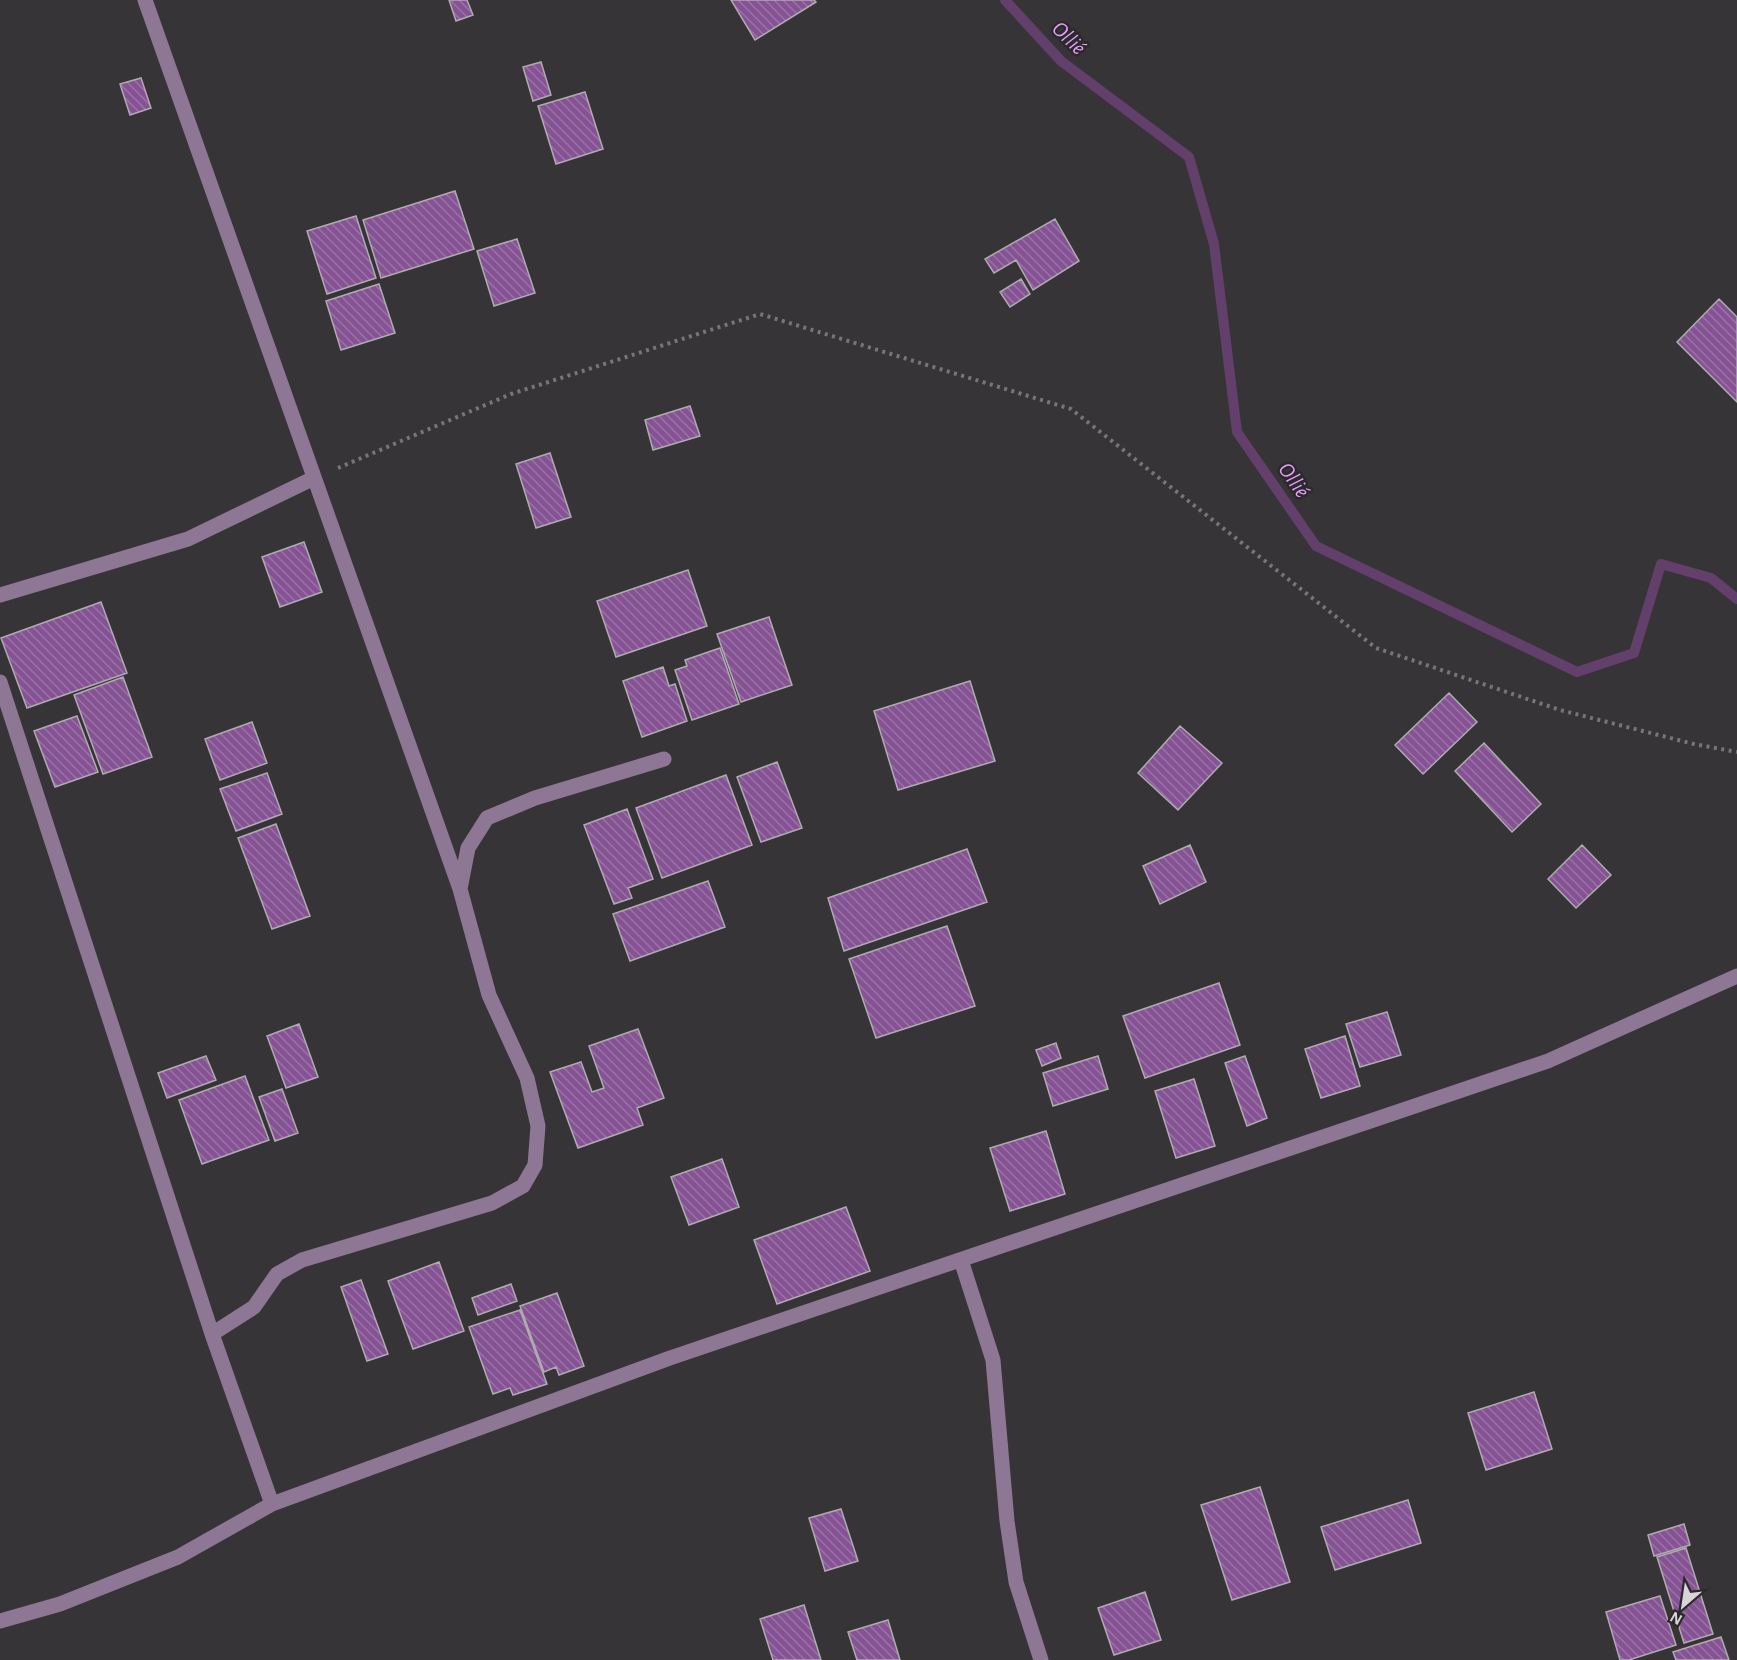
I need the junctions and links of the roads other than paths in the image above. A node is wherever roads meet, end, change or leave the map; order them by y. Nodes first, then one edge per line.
1 (145, 0) edge
2 (314, 478) junction
3 (0, 595) edge
4 (0, 682) edge
5 (664, 759) dead end
6 (460, 890) junction
7 (1737, 976) edge
8 (961, 1260) junction
9 (212, 1334) junction
10 (272, 1504) junction
11 (0, 1621) edge
12 (1041, 1660) edge

1 - 2 street
2 - 3 street
2 - 6 street
4 - 9 street
5 - 6 street
6 - 9 street
7 - 8 street
8 - 10 street
8 - 12 street
9 - 10 street
10 - 11 street

